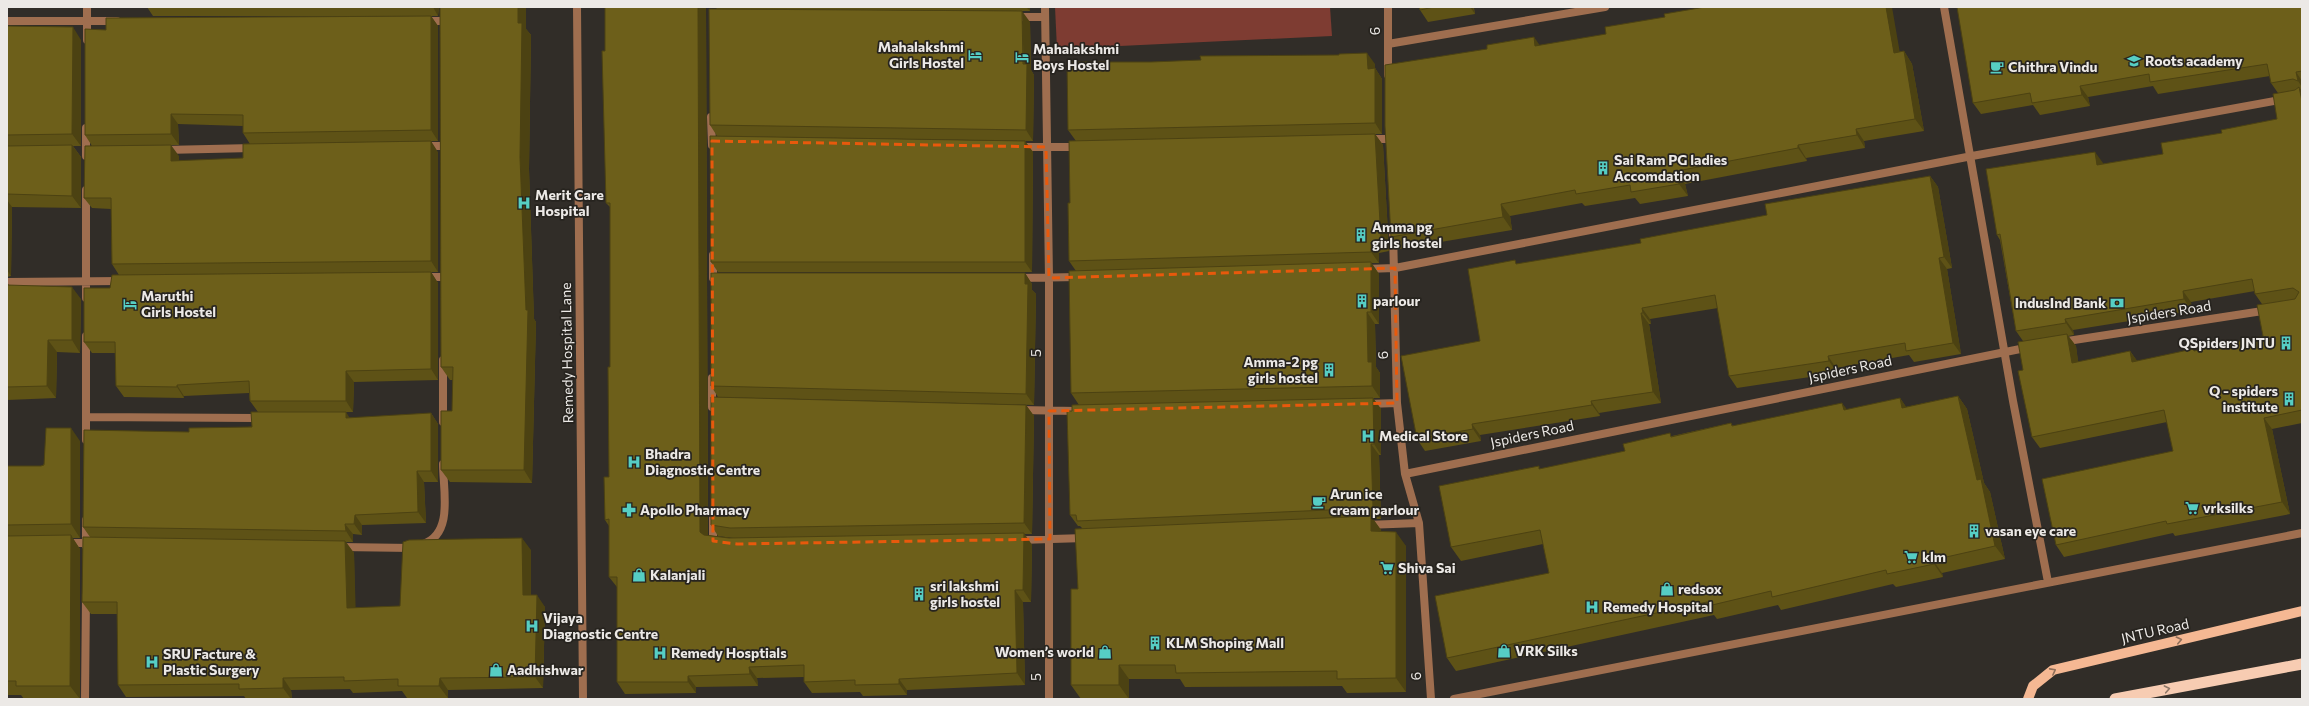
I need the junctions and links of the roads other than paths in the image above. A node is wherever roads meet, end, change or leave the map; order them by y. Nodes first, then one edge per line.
1 (87, 7) edge
2 (577, 7) edge
3 (1045, 7) edge
4 (1388, 7) edge
5 (1605, 7) edge
6 (1944, 7) edge
7 (1005, 17) edge
8 (1044, 18) junction
9 (7, 21) edge
10 (87, 21) junction
11 (126, 21) edge
12 (412, 21) edge
13 (444, 21) edge
14 (1388, 44) junction
15 (87, 52) edge
16 (1388, 84) edge
17 (2302, 96) edge
18 (711, 110) edge
19 (86, 120) edge
20 (1389, 138) edge
21 (1357, 139) edge
22 (444, 145) edge
23 (412, 146) edge
24 (1086, 146) edge
25 (1006, 147) edge
26 (1046, 147) junction
27 (261, 148) edge
28 (158, 150) edge
29 (712, 156) edge
30 (1972, 156) junction
31 (86, 166) edge
32 (86, 182) edge
33 (1392, 223) edge
34 (713, 248) edge
35 (1395, 268) junction
36 (1355, 270) edge
37 (412, 277) edge
38 (443, 277) edge
39 (1088, 277) edge
40 (1009, 278) edge
41 (1049, 278) junction
42 (86, 281) junction
43 (126, 281) edge
44 (716, 281) edge
45 (7, 282) edge
46 (86, 304) edge
47 (2278, 309) edge
48 (86, 326) edge
49 (2052, 344) edge
50 (2036, 346) edge
51 (443, 348) edge
52 (2005, 351) junction
53 (712, 371) edge
54 (1397, 403) junction
55 (1358, 404) edge
56 (1010, 410) edge
57 (1089, 410) edge
58 (1049, 411) junction
59 (86, 417) junction
60 (268, 418) edge
61 (712, 418) edge
62 (443, 434) edge
63 (86, 449) edge
64 (443, 458) edge
65 (1405, 474) junction
66 (713, 511) edge
67 (86, 512) edge
68 (1420, 523) junction
69 (1356, 526) edge
70 (2302, 533) edge
71 (1097, 537) edge
72 (1050, 539) junction
73 (1010, 540) edge
74 (86, 543) junction
75 (102, 543) edge
76 (729, 543) edge
77 (54, 544) edge
78 (332, 547) edge
79 (86, 559) edge
80 (2048, 582) junction
81 (86, 590) edge
82 (2302, 611) edge
83 (2302, 664) edge
84 (86, 699) edge
85 (583, 699) edge
86 (1049, 699) edge
87 (1431, 699) edge
88 (1454, 699) edge
89 (2028, 699) edge
90 (2115, 699) edge

1 - 10 street
2 - 85 street, Remedy Hospital Lane
3 - 8 street, 5
4 - 14 street, 6
5 - 14 street
6 - 30 street
7 - 8 street
8 - 26 street, 5
9 - 10 street
10 - 11 street
10 - 15 street
12 - 13 street
14 - 16 street, 6
17 - 30 street
18 - 29 street
19 - 31 street
20 - 21 street
22 - 23 street
24 - 26 street
25 - 26 street
26 - 41 street, 5
27 - 28 street
30 - 35 street
30 - 52 street
32 - 42 street
33 - 35 street, 6
34 - 44 street
35 - 36 street
35 - 54 street, 6
37 - 38 street
39 - 41 street
40 - 41 street
41 - 58 street, 5
42 - 43 street
42 - 45 street
42 - 46 street
47 - 49 street, Jspiders Road
48 - 59 street
50 - 52 street, Jspiders Road
51 - 62 street
52 - 65 street, Jspiders Road
52 - 80 street
53 - 61 street
54 - 55 street
54 - 65 street, 6
56 - 58 street
57 - 58 street
58 - 72 street, 5
59 - 60 street
59 - 63 street
64 - 78 street
65 - 68 street, 6
66 - 76 street
67 - 74 street
68 - 69 street
68 - 87 street, 6
70 - 80 street
71 - 72 street
72 - 73 street
72 - 86 street, 5
74 - 75 street
74 - 77 street
74 - 79 street
80 - 88 street
81 - 84 street
89 -> 82 main road, JNTU Road
90 -> 83 highway

